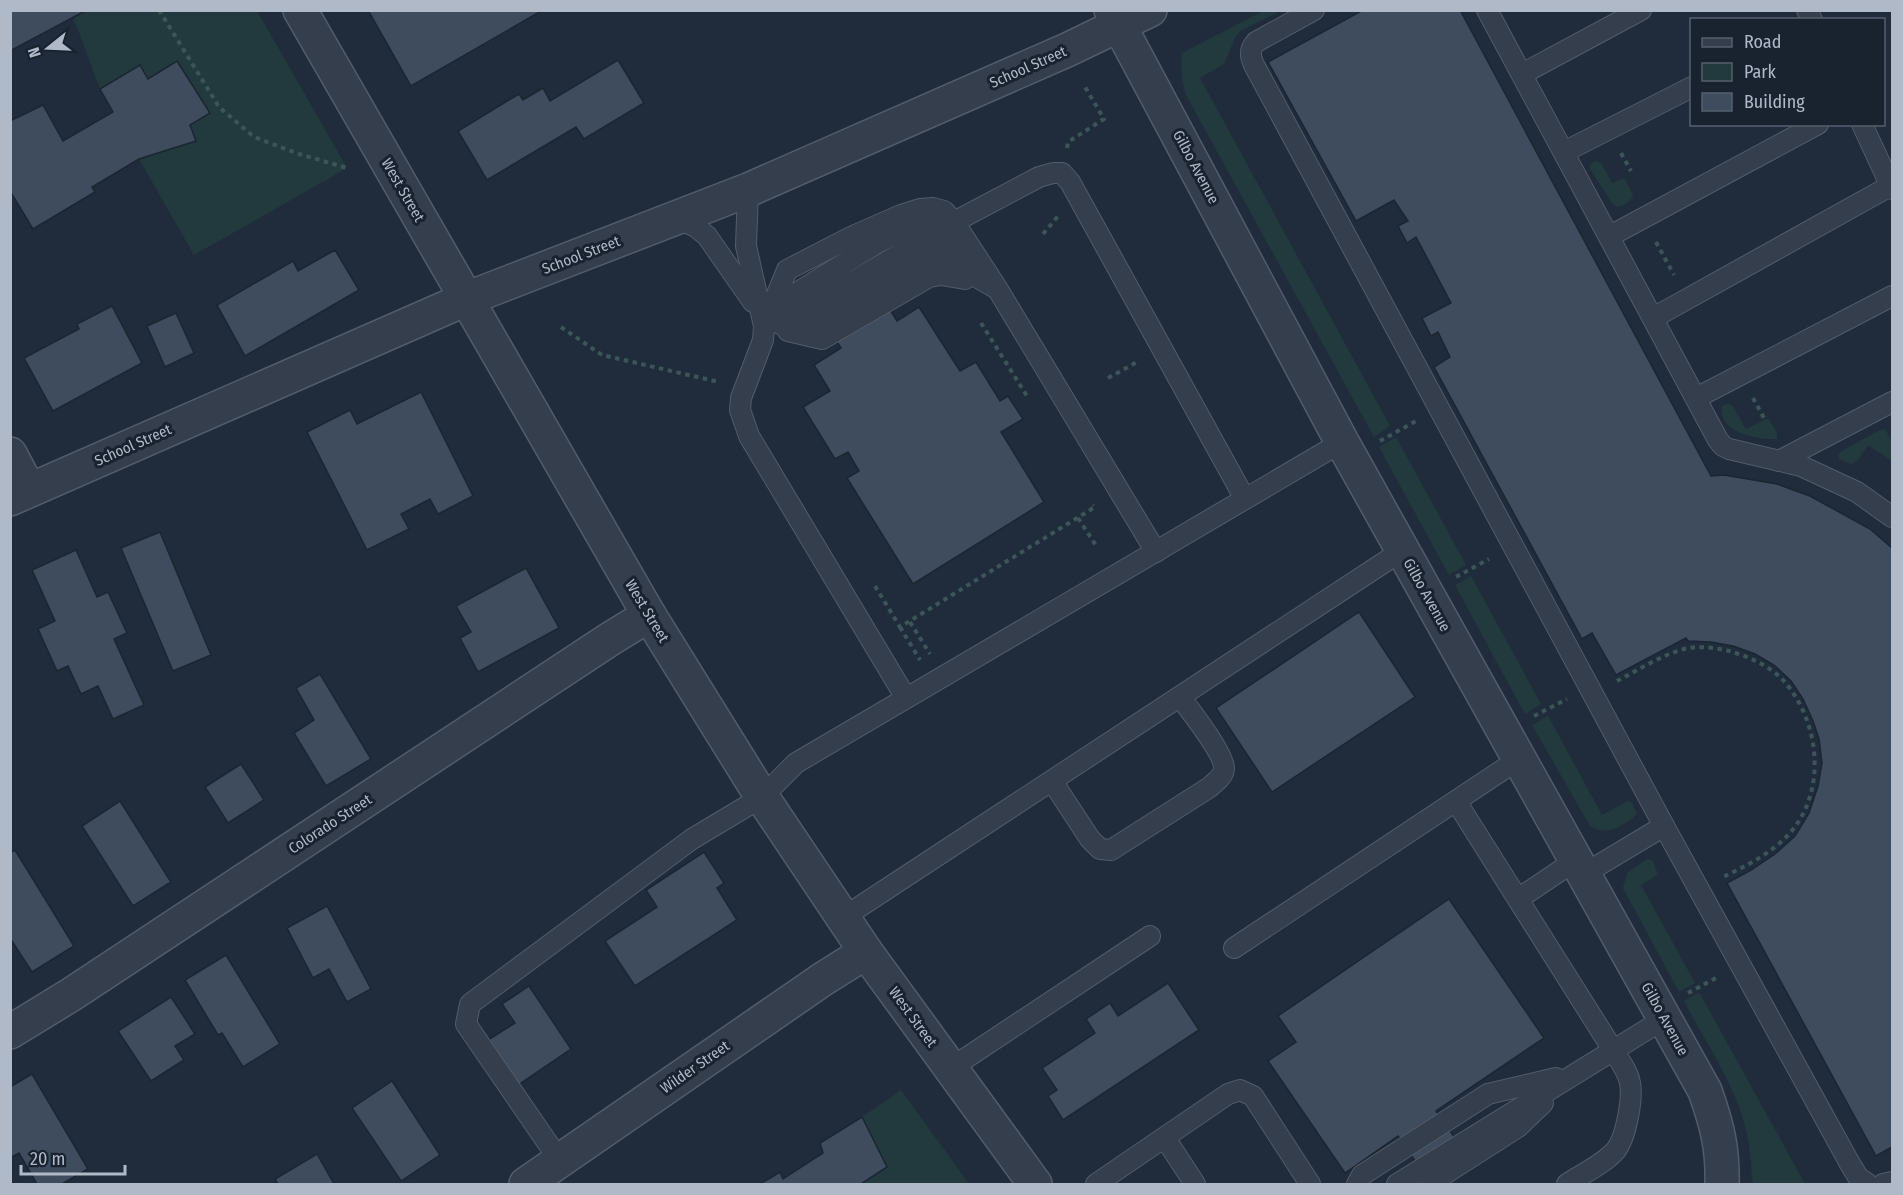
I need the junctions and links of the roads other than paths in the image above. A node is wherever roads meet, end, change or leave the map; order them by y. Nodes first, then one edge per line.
1 (300, 10) edge
2 (1150, 10) edge
3 (1314, 10) edge
4 (1487, 10) edge
5 (1641, 10) edge
6 (1115, 18) edge
7 (1522, 74) junction
8 (1690, 88) edge
9 (1814, 126) edge
10 (1863, 126) edge
11 (1564, 152) junction
12 (1892, 187) edge
13 (748, 190) junction
14 (677, 218) junction
15 (954, 222) junction
16 (1610, 236) junction
17 (997, 288) junction
18 (1893, 296) edge
19 (466, 299) junction
20 (1653, 318) junction
21 (762, 319) junction
22 (1696, 398) junction
23 (1893, 402) edge
24 (1346, 449) junction
25 (10, 454) edge
26 (1779, 461) junction
27 (20, 495) edge
28 (1245, 499) junction
29 (1893, 516) edge
30 (1403, 550) junction
31 (1156, 552) junction
32 (649, 615) junction
33 (1180, 697) junction
34 (906, 698) junction
35 (1511, 746) junction
36 (1052, 781) junction
37 (762, 797) junction
38 (1456, 801) junction
39 (1664, 826) junction
40 (1580, 867) junction
41 (1518, 899) junction
42 (844, 917) junction
43 (1150, 936) dead end
44 (1234, 948) dead end
45 (866, 952) junction
46 (1661, 1014) junction
47 (10, 1032) edge
48 (1613, 1050) junction
49 (951, 1068) junction
50 (1574, 1074) junction
51 (1164, 1138) junction
52 (560, 1161) junction
53 (1893, 1182) edge
54 (526, 1185) edge
55 (1035, 1185) edge
56 (1096, 1185) edge
57 (1195, 1185) edge
58 (1310, 1185) edge
59 (1357, 1185) edge
60 (1370, 1185) edge
61 (1397, 1185) edge
62 (1429, 1185) edge
63 (1567, 1185) edge
64 (1722, 1185) edge
65 (1868, 1185) edge
66 (1883, 1185) edge

1 - 19 street, West Street
2 - 6 street, School Street
3 - 39 lane
4 - 7 lane
5 - 7 lane
6 - 13 street, School Street
6 - 24 street, Gilbo Avenue
7 - 11 lane
8 - 11 lane
9 - 16 lane
10 - 12 lane
11 - 16 lane
12 - 20 lane
13 - 14 street, School Street
13 - 21 lane
14 - 19 street, School Street
14 - 21 lane
15 - 17 lane
15 - 21 lane
15 - 28 lane
16 - 20 lane
17 - 21 lane
17 - 21 lane
17 - 31 lane
18 - 22 lane
19 - 27 street, School Street
19 - 32 street, West Street
20 - 22 lane
21 - 34 lane
22 - 26 lane
23 - 26 lane
24 - 28 lane
24 - 30 street, Gilbo Avenue
25 - 27 street
26 - 29 lane
28 - 31 lane
30 - 33 lane
30 - 35 street, Gilbo Avenue
31 - 34 lane
32 - 37 street, West Street
32 - 47 street, Colorado Street
33 - 36 lane
33 - 36 lane
34 - 37 lane
35 - 38 lane
35 - 40 street, Gilbo Avenue
36 - 42 lane
37 - 42 street, West Street
37 - 52 lane
38 - 41 lane
38 - 44 lane
39 - 40 lane
39 - 65 lane
40 - 41 lane
40 - 46 street, Gilbo Avenue
41 - 48 lane
42 - 45 street, West Street
43 - 49 lane
45 - 49 street, West Street
45 - 52 street, Wilder Street
46 - 48 lane
46 - 64 street, Gilbo Avenue
48 - 50 lane
48 - 63 lane
49 - 55 street, West Street
50 - 59 lane
50 - 60 lane
50 - 61 lane
50 - 62 lane
51 - 56 lane
51 - 57 lane
51 - 58 lane
52 - 54 street, Wilder Street
53 - 66 lane

